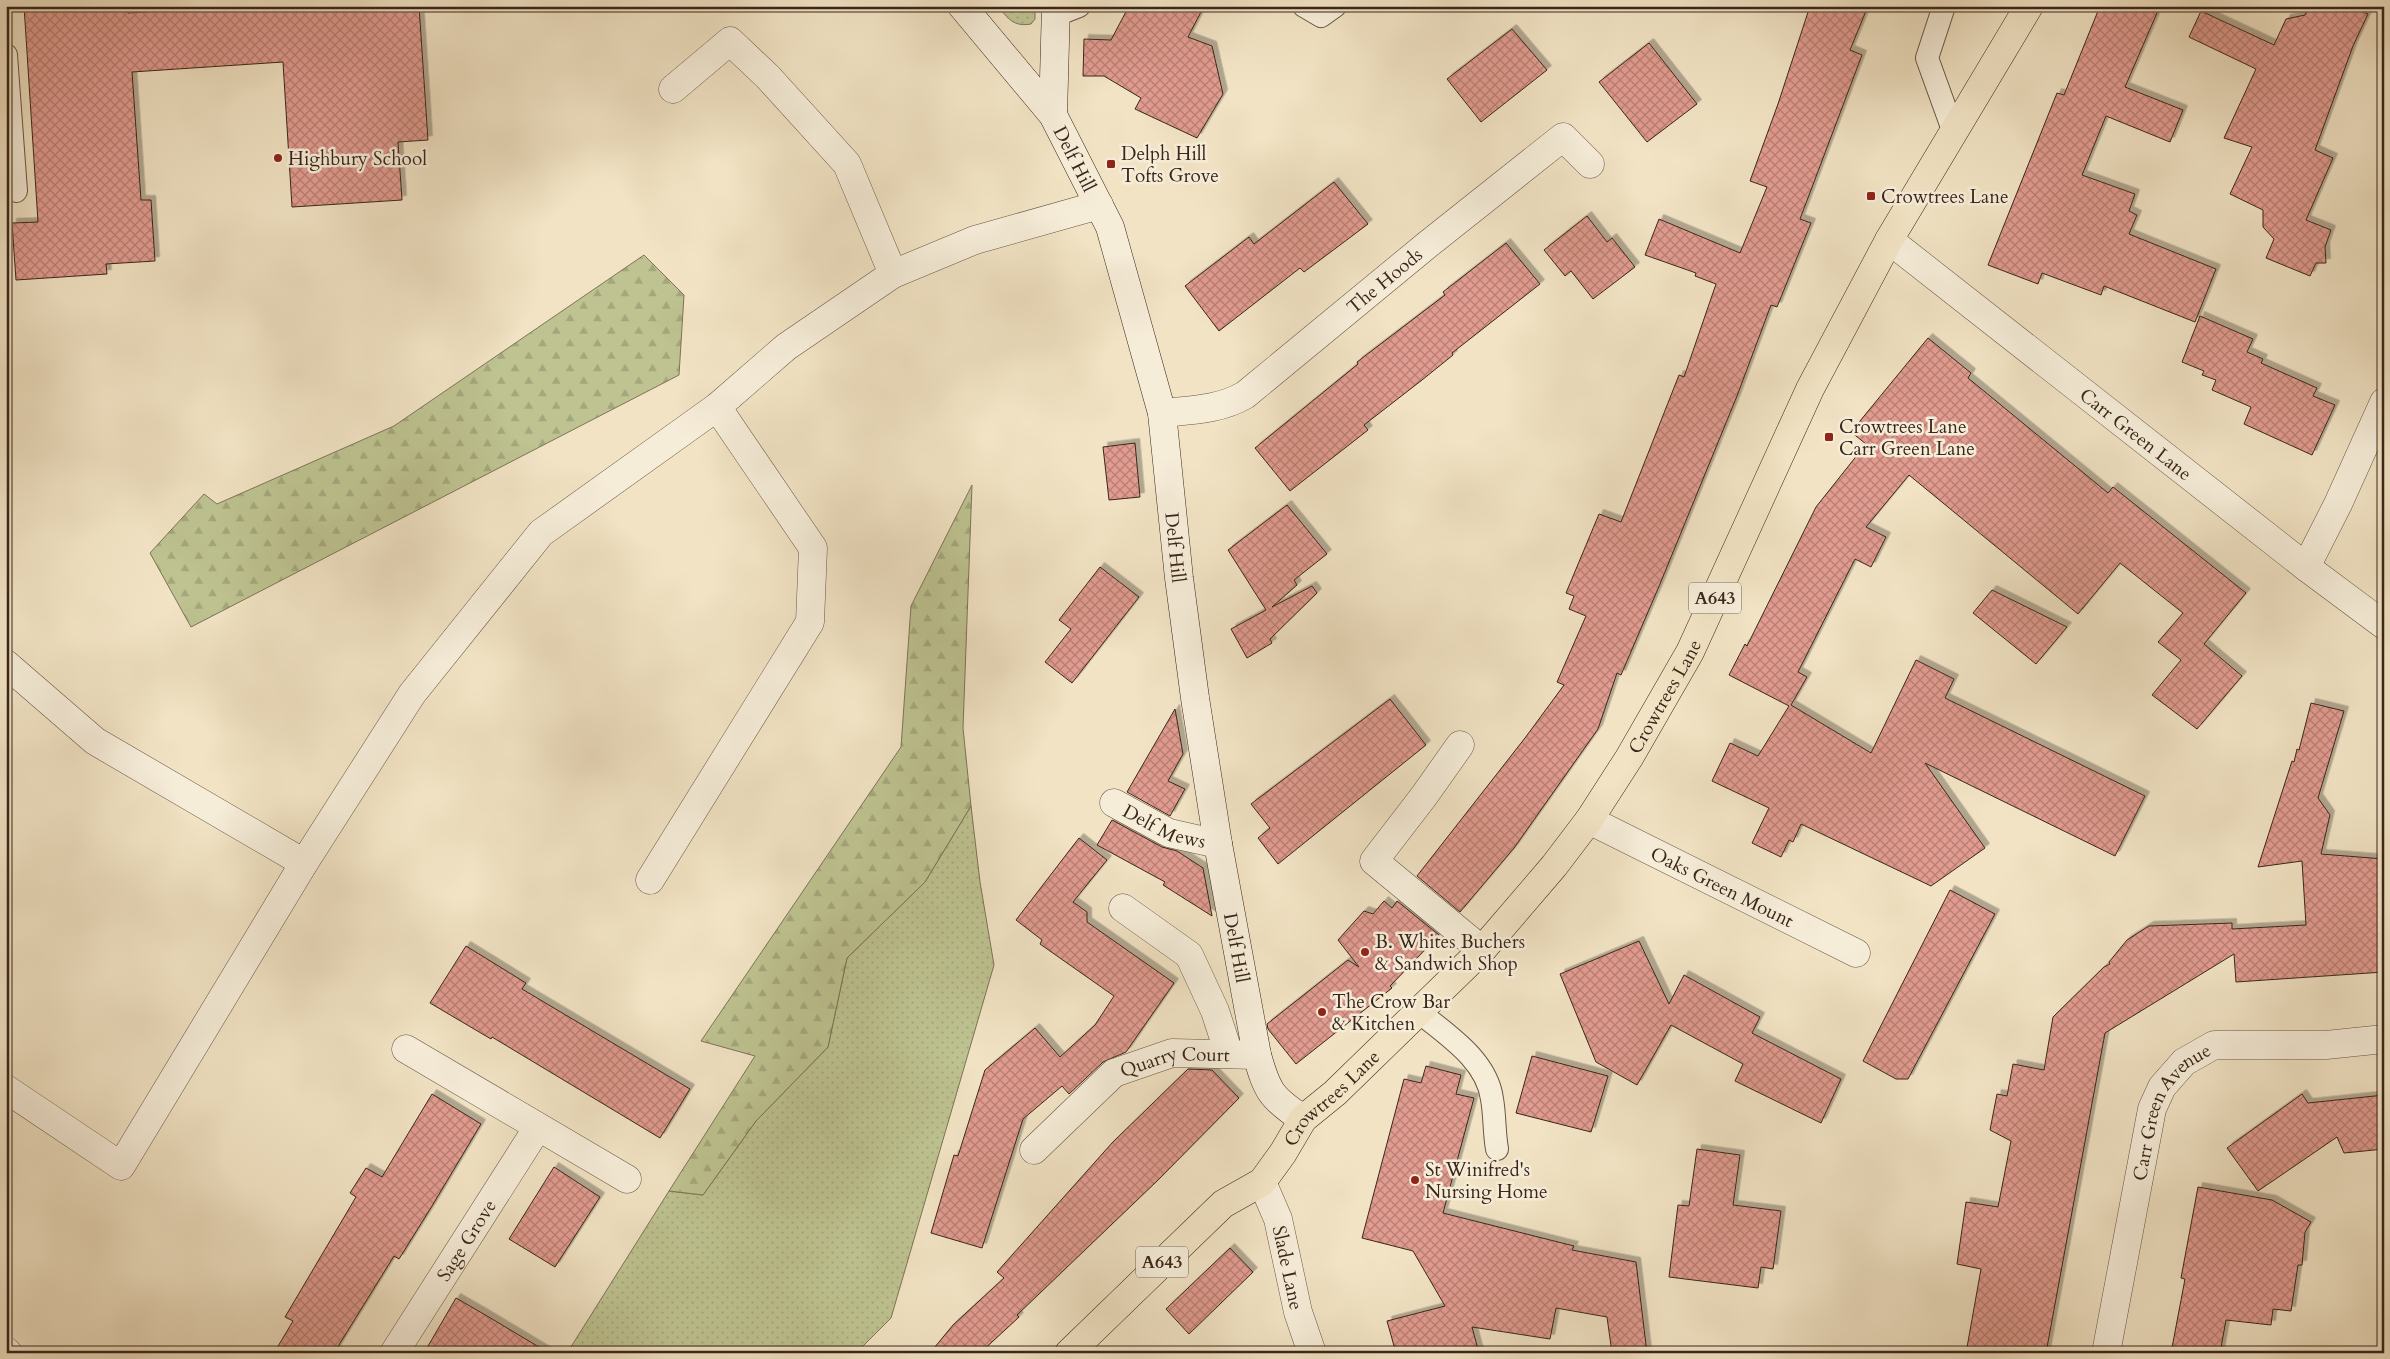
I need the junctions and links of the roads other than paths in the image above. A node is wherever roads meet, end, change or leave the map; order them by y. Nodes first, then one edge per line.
1 (962, 6) edge
2 (1304, 6) edge
3 (1334, 6) edge
4 (1944, 6) edge
5 (2030, 6) edge
6 (1064, 9) edge
7 (6, 56) edge
8 (674, 89) dead end
9 (1053, 114) junction
10 (1953, 130) junction
11 (1590, 164) dead end
12 (16, 191) dead end
13 (1099, 205) junction
14 (1889, 240) junction
15 (893, 274) junction
16 (2384, 402) edge
17 (717, 407) junction
18 (1162, 413) junction
19 (2306, 566) junction
20 (2384, 625) edge
21 (6, 664) edge
22 (1460, 745) dead end
23 (1114, 803) dead end
24 (1589, 820) junction
25 (1218, 844) junction
26 (304, 863) junction
27 (650, 880) dead end
28 (1123, 908) dead end
29 (1482, 950) junction
30 (1856, 953) dead end
31 (1419, 1012) junction
32 (2384, 1039) edge
33 (406, 1049) dead end
34 (1229, 1054) junction
35 (1257, 1054) junction
36 (6, 1089) edge
37 (1303, 1119) junction
38 (538, 1127) junction
39 (1497, 1149) dead end
40 (1034, 1150) dead end
41 (627, 1179) dead end
42 (1262, 1182) junction
43 (394, 1353) edge
44 (1069, 1353) edge
45 (1312, 1353) edge
46 (2106, 1353) edge

1 - 9 street, Delf Hill
2 - 3 lane
4 - 10 lane
5 - 10 main road, Crowtrees Lane / A643
6 - 9 street
7 - 12 lane
8 - 15 street
9 - 13 street, Delf Hill
10 - 14 main road, Crowtrees Lane / A643
11 - 18 street, The Hoods
13 - 15 street
13 - 18 street, Delf Hill
14 - 19 street, Carr Green Lane
14 - 24 main road, Crowtrees Lane / A643
15 - 17 street
16 - 19 street
17 - 26 street
17 - 27 street
18 - 25 street, Delf Hill
19 - 20 street, Carr Green Lane
21 - 26 street
22 - 29 street
23 - 25 street, Delf Mews
24 - 29 main road, Crowtrees Lane / A643
24 - 30 street, Oaks Green Mount
25 - 35 street, Delf Hill
26 - 36 street
28 - 34 street
29 - 31 main road, Crowtrees Lane / A643
31 - 37 main road, Crowtrees Lane / A643
31 - 39 lane
32 - 46 street, Carr Green Avenue
33 - 38 street
34 - 35 street, Quarry Court
34 - 40 street, Quarry Court
35 - 37 street, Delf Hill
37 - 42 main road, Crowtrees Lane / A643
38 - 41 street
38 - 43 street, Sage Grove
42 - 44 main road, A643
42 - 45 street, Slade Lane

